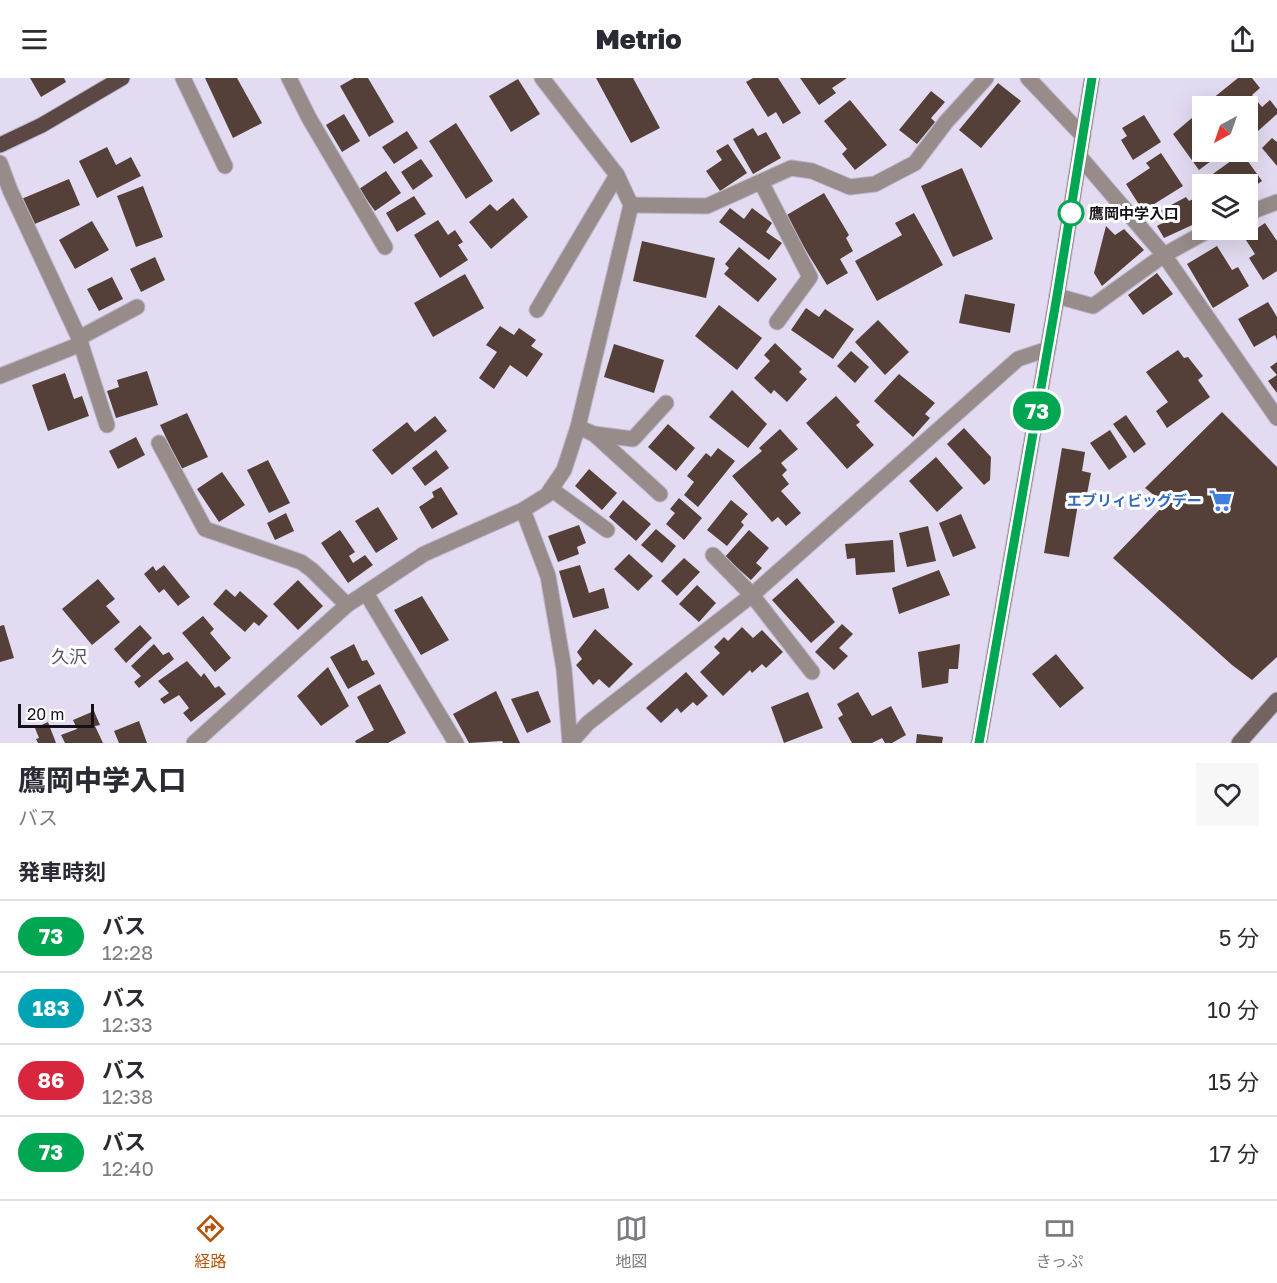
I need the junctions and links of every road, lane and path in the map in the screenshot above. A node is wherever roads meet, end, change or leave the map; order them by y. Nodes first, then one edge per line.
1 (122, 78) edge
2 (183, 78) edge
3 (289, 78) edge
4 (542, 78) edge
5 (986, 78) edge
6 (1028, 78) edge
7 (1092, 78) edge
8 (1083, 136) junction
9 (0, 145) edge
10 (1080, 157) junction
11 (0, 163) edge
12 (225, 165) dead end
13 (617, 175) junction
14 (761, 182) junction
15 (1277, 202) edge
16 (631, 205) junction
17 (1258, 209) edge
18 (1192, 239) edge
19 (385, 247) dead end
20 (1164, 255) junction
21 (1057, 296) junction
22 (137, 307) dead end
23 (537, 310) dead end
24 (777, 322) dead end
25 (80, 341) junction
26 (1048, 349) junction
27 (0, 376) edge
28 (666, 403) dead end
29 (1277, 418) edge
30 (107, 425) dead end
31 (578, 427) junction
32 (594, 434) junction
33 (159, 443) dead end
34 (551, 489) junction
35 (660, 494) dead end
36 (523, 510) junction
37 (607, 530) dead end
38 (713, 555) dead end
39 (366, 593) junction
40 (752, 595) junction
41 (347, 605) junction
42 (812, 672) dead end
43 (1277, 700) edge
44 (194, 743) edge
45 (456, 743) edge
46 (979, 743) edge
47 (1239, 743) edge

1 - 9 main road
2 - 12 street
3 - 19 street
4 - 13 street
5 - 14 street
6 - 8 street
7 - 8 main road
8 - 10 main road
10 - 20 street
10 - 21 main road
11 - 25 street
13 - 16 street
13 - 23 street
14 - 16 street
14 - 24 street
15 - 17 street
16 - 31 street
18 - 20 street
20 - 21 street
20 - 29 street
21 - 26 main road
22 - 25 street
25 - 27 street
25 - 30 street
26 - 40 street
26 - 46 main road
28 - 32 street
31 - 32 street
31 - 34 street
32 - 35 street
33 - 41 street
34 - 36 street
34 - 37 street
36 - 39 street
36 - 40 street
38 - 40 street
39 - 41 street
39 - 45 street
40 - 42 street
41 - 44 street
43 - 47 main road

